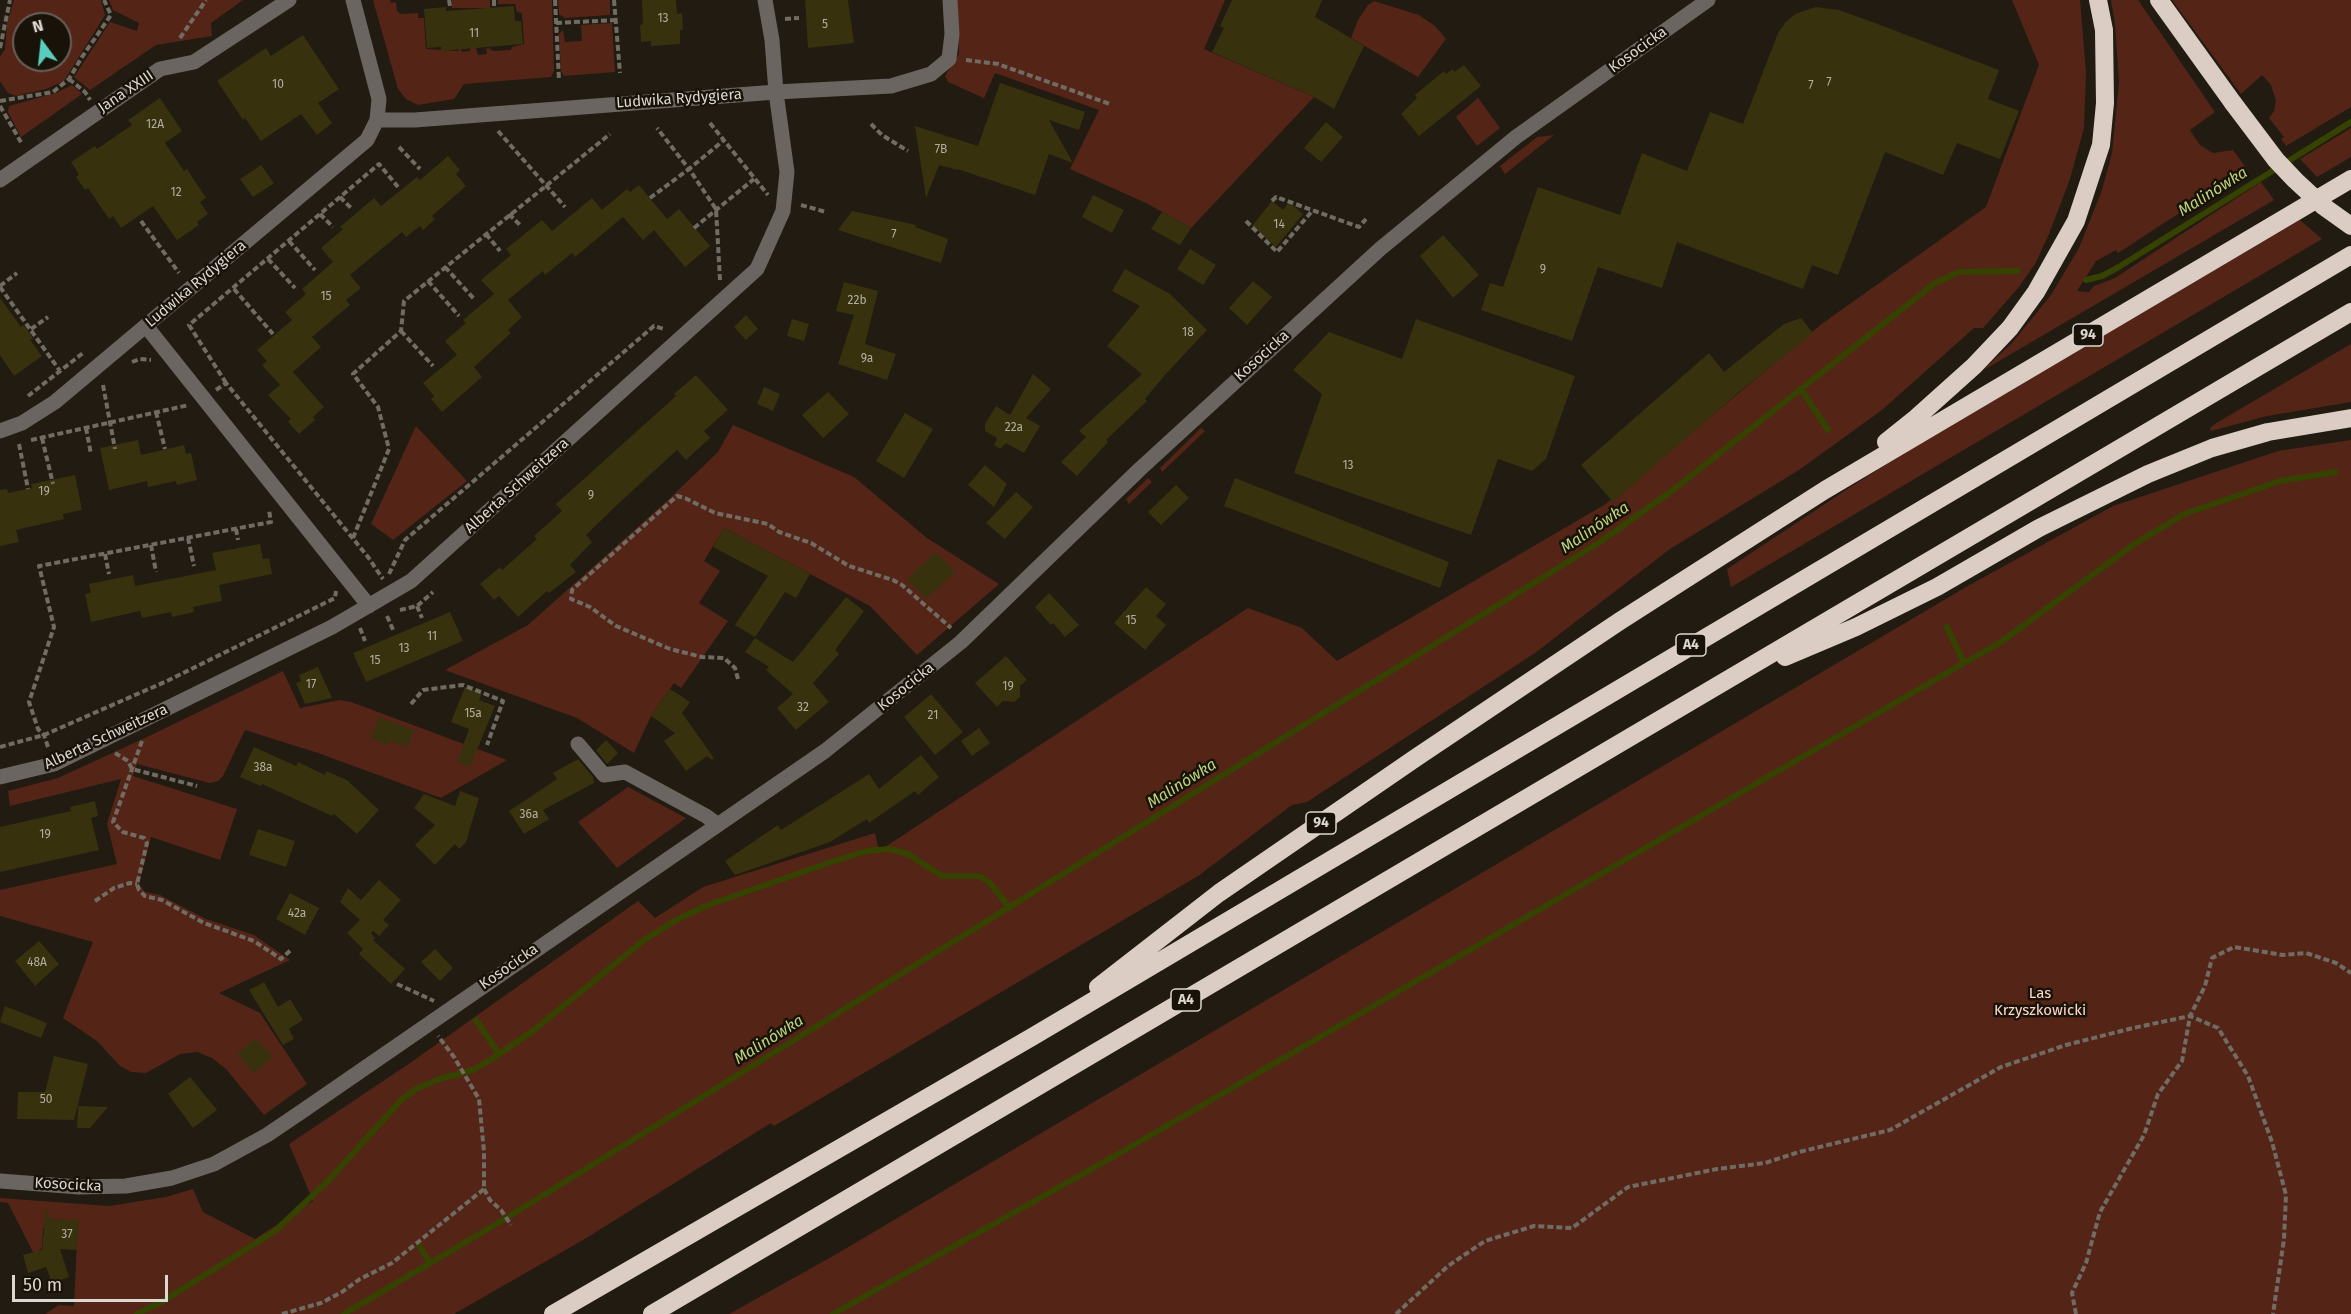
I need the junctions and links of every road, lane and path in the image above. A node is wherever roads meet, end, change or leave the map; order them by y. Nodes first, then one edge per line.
1 (10, 0) edge
2 (104, 0) edge
3 (206, 0) edge
4 (289, 0) edge
5 (353, 0) edge
6 (449, 0) edge
7 (494, 0) edge
8 (555, 0) edge
9 (614, 0) edge
10 (765, 0) edge
11 (950, 0) edge
12 (1708, 0) edge
13 (2098, 0) edge
14 (2159, 0) edge
15 (450, 6) dead end
16 (494, 6) dead end
17 (799, 18) dead end
18 (616, 20) junction
19 (781, 20) dead end
20 (556, 23) junction
21 (180, 38) dead end
22 (0, 48) edge
23 (949, 59) junction
24 (620, 73) dead end
25 (69, 79) junction
26 (560, 80) dead end
27 (776, 92) junction
28 (0, 101) edge
29 (1110, 104) dead end
30 (0, 106) edge
31 (98, 111) junction
32 (377, 120) junction
33 (710, 123) dead end
34 (871, 124) dead end
35 (657, 128) dead end
36 (497, 129) dead end
37 (610, 134) dead end
38 (19, 140) dead end
39 (723, 141) junction
40 (399, 147) dead end
41 (908, 151) dead end
42 (420, 169) dead end
43 (689, 169) junction
44 (754, 179) junction
45 (2351, 179) edge
46 (0, 180) edge
47 (547, 186) junction
48 (398, 187) dead end
49 (340, 196) junction
50 (650, 198) dead end
51 (772, 200) dead end
52 (1272, 201) dead end
53 (798, 204) dead end
54 (565, 207) dead end
55 (351, 208) dead end
56 (716, 209) junction
57 (1313, 210) junction
58 (826, 212) dead end
59 (320, 214) junction
60 (509, 214) junction
61 (1366, 219) dead end
62 (141, 221) dead end
63 (1246, 222) dead end
64 (521, 226) dead end
65 (2351, 226) edge
66 (333, 227) dead end
67 (694, 228) dead end
68 (486, 234) junction
69 (289, 241) junction
70 (500, 251) dead end
71 (2351, 255) edge
72 (268, 259) junction
73 (444, 267) junction
74 (315, 270) dead end
75 (17, 273) dead end
76 (171, 280) dead end
77 (428, 281) junction
78 (0, 286) edge
79 (720, 286) dead end
80 (295, 288) dead end
81 (234, 290) junction
82 (475, 300) dead end
83 (2351, 312) edge
84 (459, 316) dead end
85 (48, 317) dead end
86 (146, 326) junction
87 (31, 330) junction
88 (401, 331) junction
89 (672, 331) dead end
90 (273, 334) dead end
91 (87, 350) dead end
92 (154, 361) dead end
93 (130, 363) dead end
94 (433, 366) dead end
95 (60, 371) junction
96 (225, 383) junction
97 (94, 392) dead end
98 (185, 396) dead end
99 (25, 399) dead end
100 (198, 402) junction
101 (156, 412) junction
102 (2351, 418) edge
103 (110, 423) junction
104 (86, 428) junction
105 (0, 430) edge
106 (47, 430) dead end
107 (42, 438) junction
108 (30, 440) junction
109 (19, 444) junction
110 (10, 446) dead end
111 (116, 448) dead end
112 (165, 449) dead end
113 (91, 454) dead end
114 (53, 484) dead end
115 (28, 489) dead end
116 (1826, 490) junction
117 (275, 512) dead end
118 (236, 529) junction
119 (188, 538) junction
120 (352, 538) junction
121 (238, 540) dead end
122 (151, 545) junction
123 (105, 554) junction
124 (194, 566) dead end
125 (156, 572) dead end
126 (109, 574) dead end
127 (337, 588) dead end
128 (369, 606) junction
129 (417, 606) dead end
130 (387, 616) dead end
131 (422, 618) dead end
132 (360, 628) dead end
133 (954, 631) dead end
134 (394, 632) dead end
135 (365, 641) dead end
136 (738, 679) dead end
137 (1719, 684) junction
138 (411, 704) dead end
139 (144, 734) dead end
140 (44, 735) junction
141 (578, 744) dead end
142 (487, 745) dead end
143 (0, 747) edge
144 (109, 751) dead end
145 (132, 769) junction
146 (0, 777) edge
147 (197, 786) dead end
148 (717, 824) junction
149 (137, 884) junction
150 (95, 901) dead end
151 (292, 949) dead end
152 (2351, 973) edge
153 (397, 984) dead end
154 (434, 1000) dead end
155 (2190, 1016) junction
156 (430, 1023) junction
157 (1032, 1037) junction
158 (0, 1181) edge
159 (484, 1189) junction
160 (511, 1225) dead end
161 (282, 1314) edge
162 (553, 1314) edge
163 (652, 1314) edge
164 (1396, 1314) edge
165 (2076, 1314) edge
166 (2273, 1314) edge

1 - 22 path
2 - 25 path
3 - 21 path
4 - 31 street, Jana XXIII
5 - 32 street
6 - 15 path
7 - 16 path
8 - 20 path
9 - 18 path
10 - 27 street, Alberta Schweitzera
11 - 23 street
12 - 148 street, Kosocicka
13 - 116 highway
14 - 65 highway, bridge
17 - 19 path
18 - 20 path
18 - 24 path
20 - 26 path
23 - 27 street, Ludwika Rydygiera
23 - 29 path
25 - 28 path
25 - 31 path
27 - 32 street, Ludwika Rydygiera
27 - 128 street, Alberta Schweitzera
30 - 38 path
31 - 46 street, Jana XXIII
32 - 86 street, Ludwika Rydygiera
33 - 39 path
34 - 41 path
35 - 43 path
36 - 47 path
37 - 47 path
39 - 43 path
39 - 44 path
40 - 42 path
43 - 50 path
43 - 56 path
44 - 51 path
44 - 56 path
45 - 116 highway, 94
47 - 54 path
47 - 60 path
48 - 49 path
49 - 55 path
49 - 59 path
52 - 57 path
53 - 58 path
56 - 67 path
56 - 79 path
57 - 61 path
57 - 63 path
59 - 66 path
59 - 69 path
60 - 64 path
60 - 68 path
62 - 76 path
68 - 70 path
68 - 73 path
69 - 72 path
69 - 74 path
71 - 157 highway, A4
72 - 80 path
72 - 81 path
73 - 77 path
73 - 82 path
75 - 78 path
77 - 84 path
77 - 88 path
78 - 87 path
81 - 90 path
81 - 96 path
83 - 137 highway, A4
85 - 87 path
86 - 100 street
86 - 105 street, Ludwika Rydygiera
87 - 95 path
88 - 94 path
88 - 120 path
89 - 120 path
91 - 95 path
92 - 93 path
95 - 99 path
96 - 100 path
96 - 120 path
97 - 103 path
98 - 100 path
100 - 101 path
100 - 128 street
101 - 103 path
101 - 112 path
102 - 137 highway
103 - 104 path
103 - 111 path
104 - 107 path
104 - 113 path
106 - 108 path
107 - 108 path
107 - 114 path
108 - 109 path
109 - 110 path
109 - 115 path
116 - 157 highway, 94
117 - 118 path
118 - 119 path
118 - 121 path
119 - 122 path
119 - 124 path
122 - 123 path
122 - 125 path
123 - 126 path
123 - 140 path
127 - 140 path
128 - 146 street, Alberta Schweitzera
129 - 131 path
130 - 134 path
132 - 135 path
133 - 136 path
137 - 163 highway, A4
138 - 142 path
139 - 145 path
140 - 143 path
141 - 148 street
144 - 145 path
145 - 147 path
145 - 149 path
148 - 156 street, Kosocicka
149 - 150 path
149 - 151 path
152 - 155 path
153 - 154 path
155 - 164 path
155 - 165 path
155 - 166 path
156 - 158 street, Kosocicka
156 - 159 path
157 - 162 highway, A4
159 - 160 path
159 - 161 path

